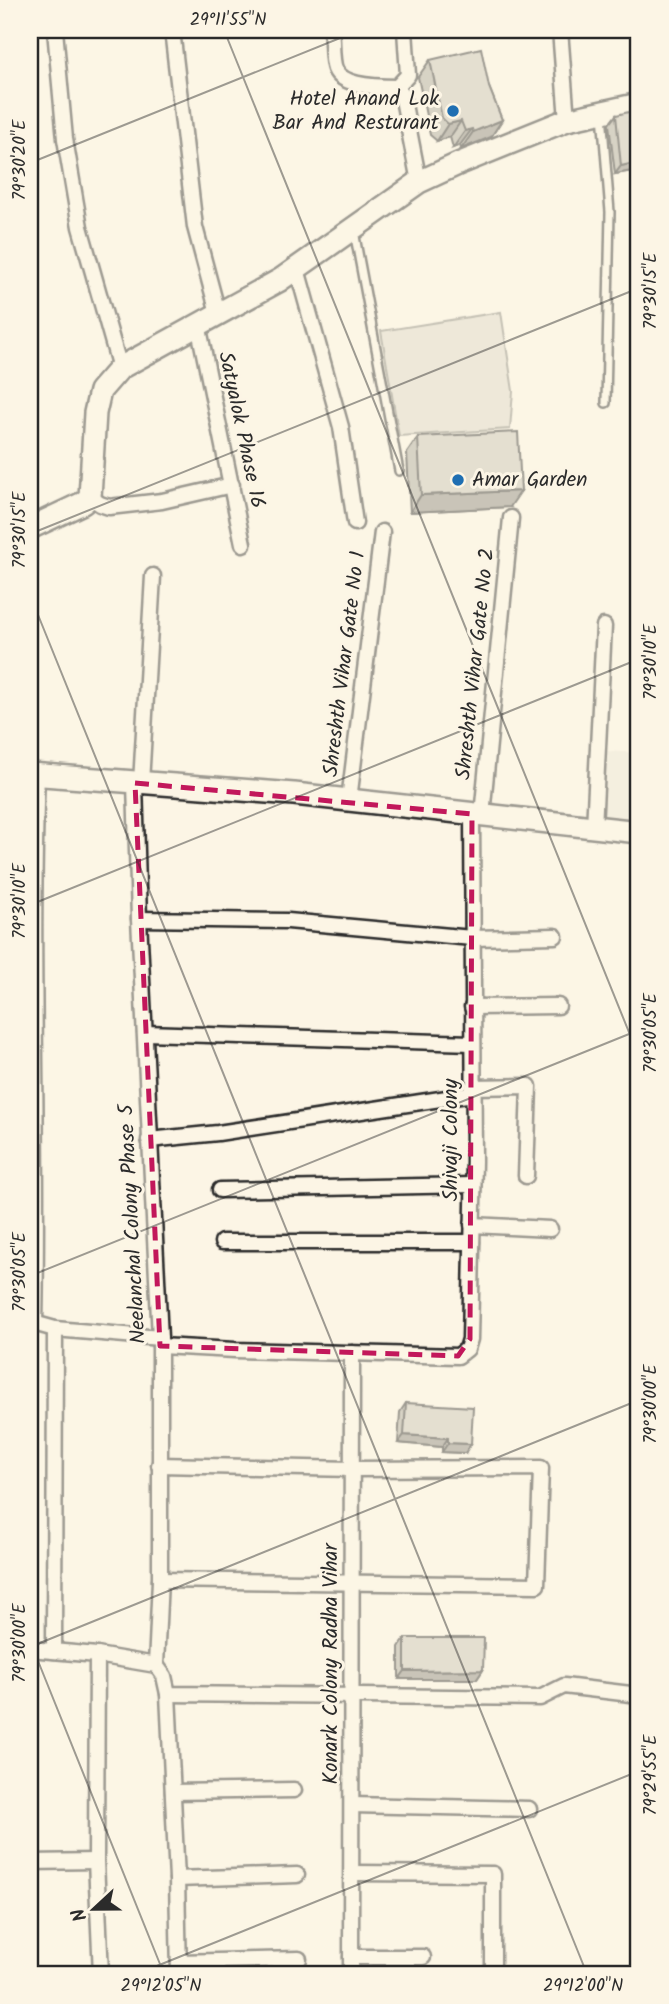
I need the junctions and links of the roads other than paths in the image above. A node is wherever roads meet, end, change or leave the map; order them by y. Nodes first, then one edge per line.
1 (55, 30) edge
2 (172, 30) edge
3 (331, 30) edge
4 (405, 30) edge
5 (560, 30) edge
6 (397, 87) junction
7 (639, 104) edge
8 (602, 113) junction
9 (567, 120) junction
10 (419, 182) junction
11 (354, 227) junction
12 (297, 269) junction
13 (218, 313) junction
14 (198, 324) junction
15 (120, 368) junction
16 (606, 403) dead end
17 (399, 471) dead end
18 (232, 485) junction
19 (90, 497) junction
20 (511, 518) dead end
21 (355, 523) dead end
22 (30, 528) edge
23 (382, 532) dead end
24 (243, 544) dead end
25 (153, 576) dead end
26 (604, 626) dead end
27 (34, 774) edge
28 (138, 783) junction
29 (349, 800) junction
30 (477, 814) junction
31 (594, 828) junction
32 (639, 832) edge
33 (139, 919) junction
34 (555, 936) dead end
35 (472, 938) junction
36 (558, 1006) dead end
37 (472, 1007) junction
38 (145, 1033) junction
39 (472, 1043) junction
40 (473, 1090) junction
41 (149, 1140) junction
42 (526, 1176) dead end
43 (473, 1185) junction
44 (220, 1189) dead end
45 (472, 1225) junction
46 (550, 1229) dead end
47 (222, 1242) dead end
48 (472, 1242) junction
49 (32, 1322) edge
50 (55, 1329) junction
51 (160, 1342) junction
52 (352, 1353) junction
53 (159, 1465) junction
54 (353, 1469) junction
55 (160, 1580) junction
56 (353, 1582) junction
57 (30, 1649) edge
58 (54, 1651) junction
59 (97, 1655) junction
60 (156, 1665) junction
61 (167, 1694) junction
62 (639, 1695) edge
63 (352, 1697) junction
64 (294, 1790) dead end
65 (173, 1792) junction
66 (352, 1805) junction
67 (529, 1809) dead end
68 (96, 1861) junction
69 (30, 1862) edge
70 (352, 1873) junction
71 (296, 1875) dead end
72 (177, 1879) junction
73 (351, 1957) junction
74 (424, 1957) dead end
75 (299, 1959) dead end
76 (179, 1968) edge
77 (101, 1974) edge
78 (351, 1974) edge
79 (493, 1974) edge

1 - 15 street
2 - 13 street
3 - 6 street
4 - 6 street
5 - 9 street
6 - 10 street
7 - 8 street
8 - 9 street
8 - 16 lane
9 - 10 street
10 - 11 street
11 - 12 street
11 - 17 lane
12 - 13 street
12 - 21 street
13 - 14 street
14 - 15 street
14 - 18 street, Satyalok Phase 16
15 - 19 street
18 - 19 street
18 - 24 street, Satyalok Phase 16
19 - 22 street
20 - 30 street, Shreshth Vihar Gate No 2
23 - 29 street, Shreshth Vihar Gate No 1
25 - 28 street, Neelanchal Colony Phase 5
26 - 31 street
27 - 28 street
27 - 49 street
28 - 29 street
28 - 33 street, Neelanchal Colony Phase 5
29 - 30 street
30 - 31 street
30 - 35 street, Shivaji Colony
31 - 32 street
33 - 35 street
33 - 38 street, Neelanchal Colony Phase 5
34 - 35 street
35 - 37 street, Shivaji Colony
36 - 37 street
37 - 39 street, Shivaji Colony
38 - 39 street
38 - 41 street, Neelanchal Colony Phase 5
39 - 40 street, Shivaji Colony
40 - 41 street
40 - 42 street
40 - 43 street, Shivaji Colony
41 - 51 street, Neelanchal Colony Phase 5
43 - 44 street
43 - 45 street, Shivaji Colony
45 - 46 street
45 - 48 street, Shivaji Colony
47 - 48 street
48 - 52 street, Shivaji Colony
49 - 50 street, Shivaji Colony
50 - 51 street, Shivaji Colony
50 - 58 street
51 - 52 street, Shivaji Colony
51 - 53 street, Neelanchal Colony Phase 5
52 - 54 street, Konark Colony Radha Vihar
53 - 54 street
53 - 55 street, Neelanchal Colony Phase 5
54 - 56 street, Konark Colony Radha Vihar
54 - 56 street
55 - 56 street
55 - 60 street, Neelanchal Colony Phase 5
56 - 63 street, Konark Colony Radha Vihar
57 - 58 street
58 - 59 street
59 - 60 street
59 - 68 street
60 - 61 street
61 - 63 street
61 - 65 street
62 - 63 street
63 - 66 street, Konark Colony Radha Vihar
64 - 65 street
65 - 72 street
66 - 67 street
66 - 70 street, Konark Colony Radha Vihar
68 - 69 street
68 - 77 street
70 - 73 street, Konark Colony Radha Vihar
70 - 79 street
71 - 72 street
72 - 76 street
73 - 74 street
73 - 78 street, Konark Colony Radha Vihar
75 - 76 street

